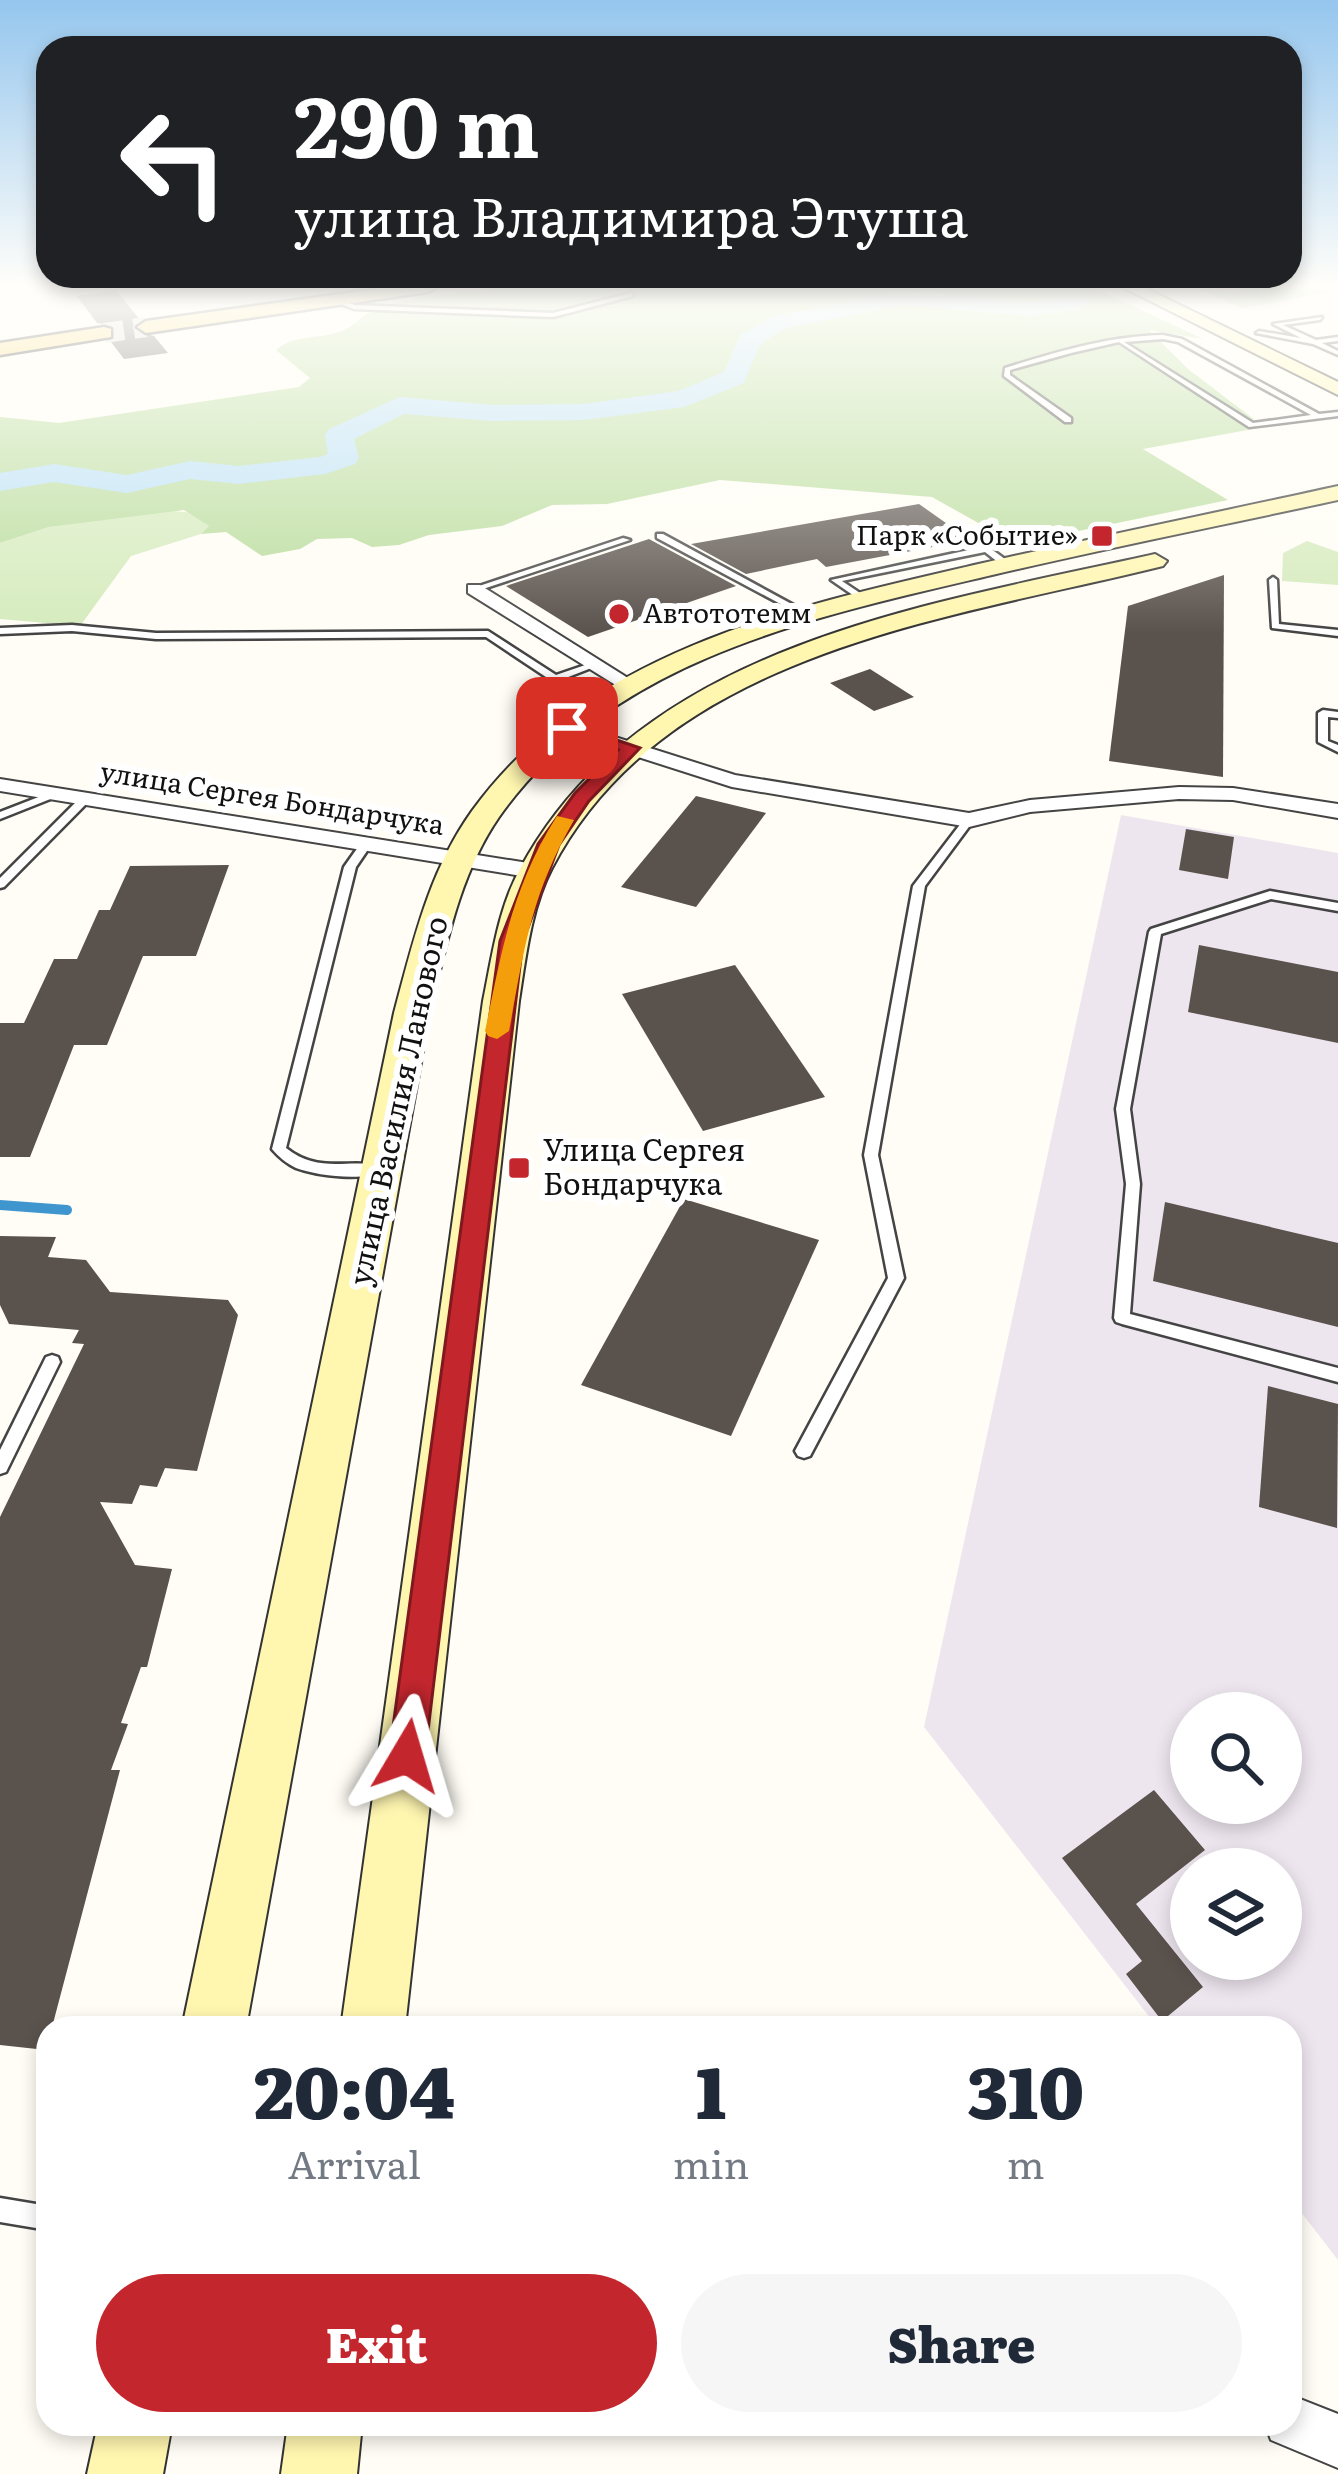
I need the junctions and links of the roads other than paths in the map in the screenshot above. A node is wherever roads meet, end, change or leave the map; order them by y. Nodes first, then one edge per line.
1 (1045, 402) edge
2 (1216, 402) edge
3 (1293, 402) edge
4 (1338, 414) edge
5 (1318, 416) junction
6 (1069, 419) dead end
7 (1338, 493) edge
8 (1338, 520) edge
9 (660, 536) dead end
10 (626, 540) dead end
11 (1273, 580) dead end
12 (474, 590) joint
13 (806, 614) junction
14 (0, 631) edge
15 (1338, 633) edge
16 (594, 665) junction
17 (629, 685) junction
18 (1338, 715) edge
19 (567, 728) junction
20 (630, 748) junction
21 (1338, 749) edge
22 (0, 784) edge
23 (54, 794) junction
24 (86, 799) junction
25 (1338, 811) edge
26 (0, 816) edge
27 (969, 820) junction
28 (365, 845) junction
29 (458, 860) junction
30 (535, 871) junction
31 (0, 885) edge
32 (1338, 908) edge
33 (381, 1170) junction
34 (52, 1362) dead end
35 (1338, 1375) edge
36 (805, 1451) dead end
37 (0, 1467) edge
38 (216, 2016) edge
39 (375, 2016) edge
40 (0, 2210) edge
41 (36, 2216) edge
42 (1302, 2426) edge
43 (133, 2436) edge
44 (324, 2436) edge
45 (1338, 2441) edge
46 (125, 2474) edge
47 (319, 2474) edge

1 - 6 lane
2 - 5 lane
3 - 5 lane
4 - 5 lane
7 - 13 street, улица Василия Ланового
8 - 20 street
9 - 13 lane
10 - 12 lane
11 - 15 lane
12 - 16 street
13 - 17 street, улица Василия Ланового
14 - 16 lane
16 - 17 street
17 - 19 street, улица Василия Ланового
18 - 21 lane
19 - 20 street
19 - 29 street, улица Василия Ланового
20 - 27 street
20 - 30 street
22 - 23 street, улица Сергея Бондарчука
23 - 24 street, улица Сергея Бондарчука
23 - 26 lane
24 - 28 street, улица Сергея Бондарчука
24 - 31 lane
25 - 27 street
27 - 36 lane
28 - 29 street, улица Сергея Бондарчука
28 - 33 lane
29 - 30 street, улица Сергея Бондарчука
29 - 33 street, улица Василия Ланового
30 - 39 street
32 - 35 lane
33 - 38 street, улица Василия Ланового
34 - 37 lane
40 - 41 lane
42 - 45 street
43 - 46 street
44 - 47 street

